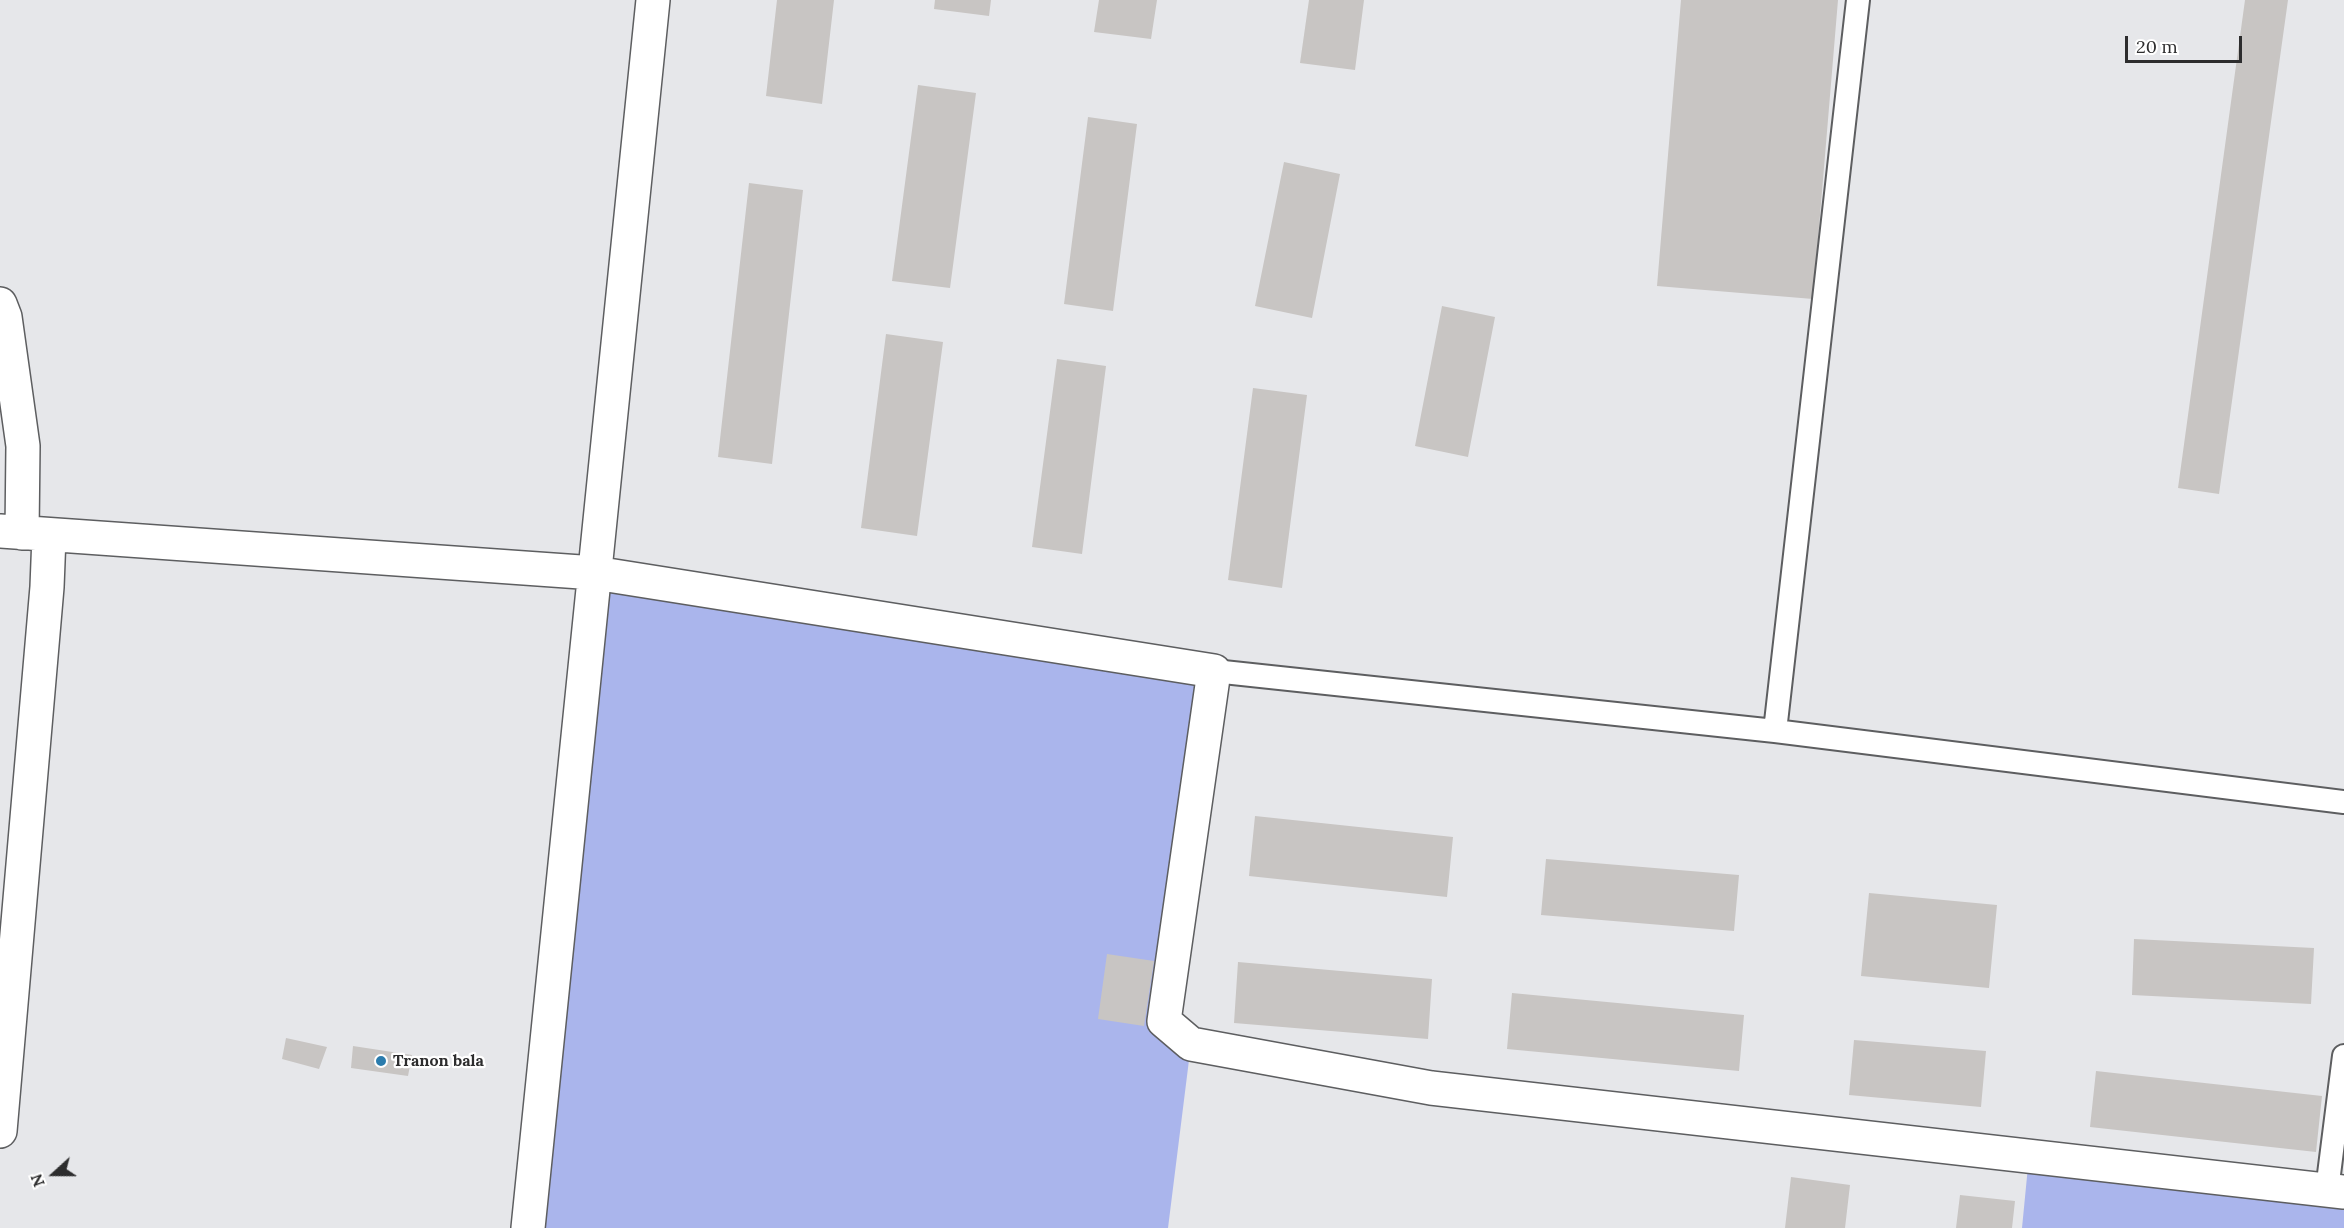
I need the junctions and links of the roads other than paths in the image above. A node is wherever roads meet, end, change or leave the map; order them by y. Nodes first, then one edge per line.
1 (653, 0) edge
2 (1858, 0) edge
3 (0, 304) edge
4 (24, 534) edge
5 (595, 573) junction
6 (1214, 671) junction
7 (1775, 731) junction
8 (2344, 802) edge
9 (2344, 1056) edge
10 (0, 1131) edge
11 (2335, 1191) edge
12 (528, 1228) edge

1 - 5 street
2 - 7 lane
3 - 4 street
4 - 5 street
4 - 10 street
5 - 6 street
5 - 12 street
6 - 7 lane
6 - 11 street
7 - 8 lane
9 - 11 lane

